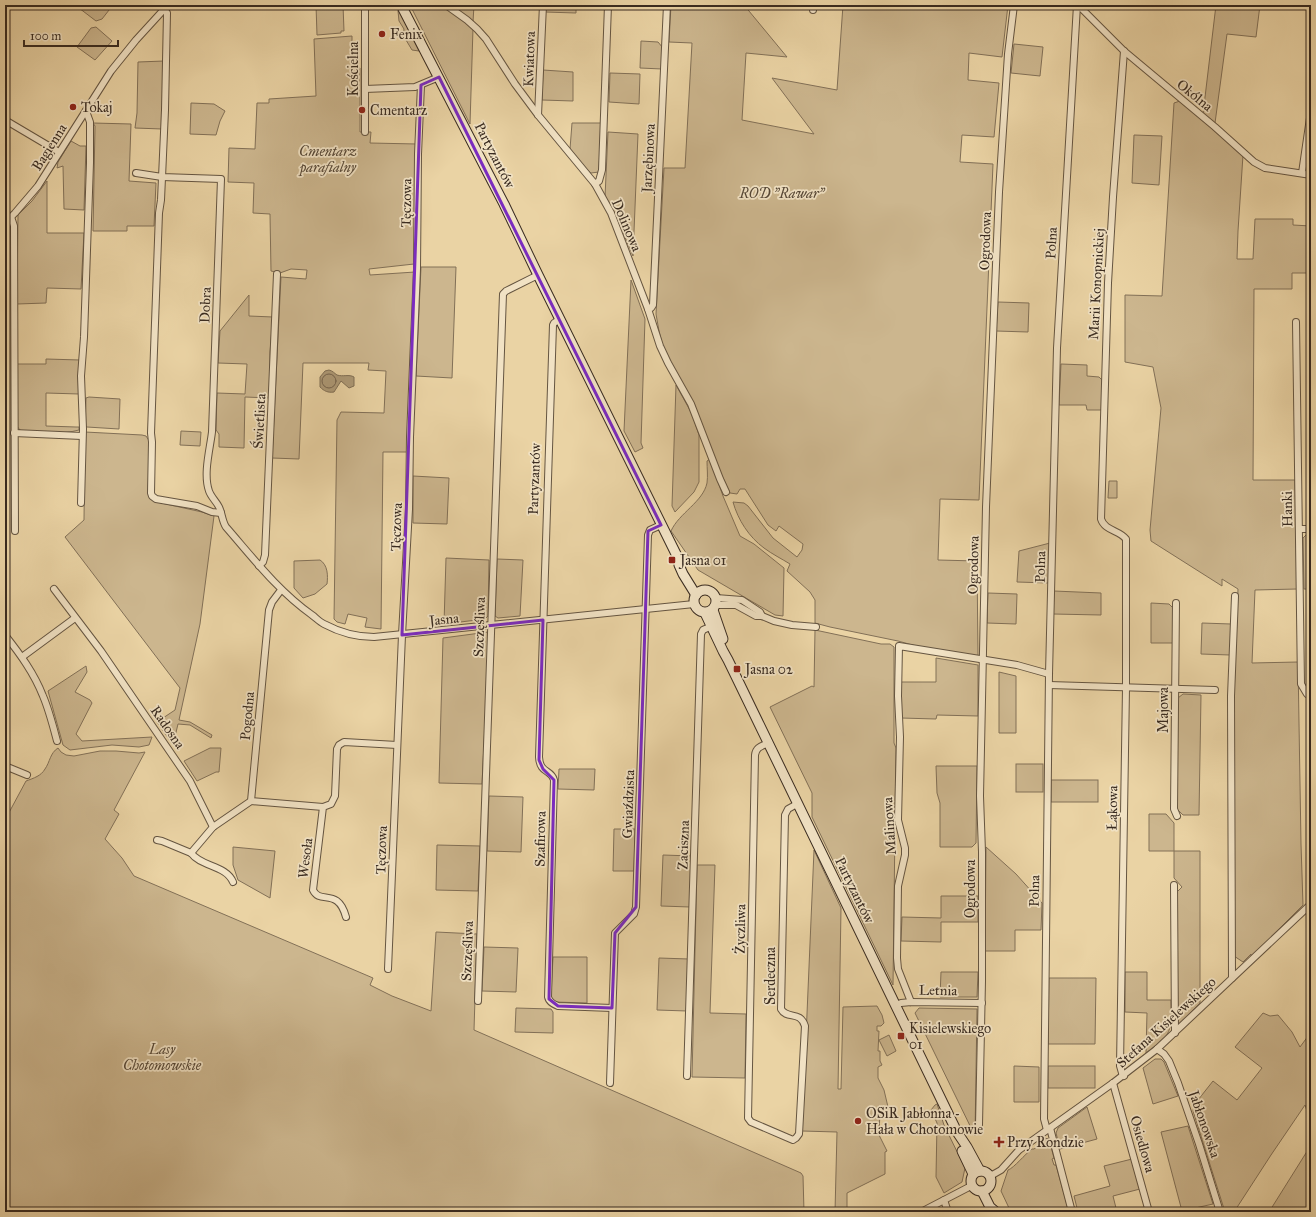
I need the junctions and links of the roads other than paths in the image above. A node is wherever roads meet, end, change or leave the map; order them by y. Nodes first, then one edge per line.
1 (7, 5) edge
2 (365, 5) edge
3 (401, 5) edge
4 (446, 5) edge
5 (543, 5) edge
6 (608, 5) edge
7 (667, 5) edge
8 (1014, 5) edge
9 (1078, 5) edge
10 (166, 7) edge
11 (5, 8) edge
12 (1124, 52) junction
13 (440, 77) junction
14 (421, 85) junction
15 (365, 88) junction
16 (86, 111) junction
17 (1311, 111) edge
18 (538, 115) junction
19 (5, 120) edge
20 (365, 132) dead end
21 (59, 152) junction
22 (136, 173) dead end
23 (1302, 173) junction
24 (1311, 175) edge
25 (162, 176) junction
26 (595, 184) junction
27 (11, 217) junction
28 (5, 223) edge
29 (278, 274) dead end
30 (538, 275) junction
31 (648, 309) junction
32 (560, 319) junction
33 (1296, 322) dead end
34 (14, 433) junction
35 (82, 436) junction
36 (726, 492) dead end
37 (81, 503) dead end
38 (221, 513) junction
39 (661, 525) junction
40 (1299, 529) junction
41 (1311, 529) edge
42 (14, 531) dead end
43 (1126, 539) joint
44 (260, 566) junction
45 (54, 589) dead end
46 (281, 590) junction
47 (699, 593) junction
48 (1235, 596) dead end
49 (1176, 603) dead end
50 (694, 604) junction
51 (713, 606) junction
52 (646, 609) junction
53 (75, 618) junction
54 (543, 620) junction
55 (714, 625) junction
56 (491, 626) junction
57 (816, 627) dead end
58 (5, 635) edge
59 (402, 635) junction
60 (22, 657) junction
61 (984, 659) junction
62 (1049, 674) junction
63 (1049, 685) junction
64 (1126, 688) junction
65 (1175, 689) junction
66 (1215, 690) dead end
67 (1307, 694) dead end
68 (57, 741) dead end
69 (768, 743) junction
70 (397, 745) junction
71 (5, 766) edge
72 (28, 775) dead end
73 (251, 801) junction
74 (798, 804) junction
75 (323, 808) junction
76 (1177, 816) dead end
77 (213, 827) junction
78 (157, 840) dead end
79 (191, 853) junction
80 (233, 882) dead end
81 (1174, 885) dead end
82 (1311, 904) edge
83 (346, 917) dead end
84 (388, 969) dead end
85 (1232, 978) junction
86 (478, 1001) dead end
87 (911, 1002) junction
88 (982, 1003) junction
89 (895, 1005) junction
90 (612, 1008) junction
91 (1174, 1033) junction
92 (1157, 1049) junction
93 (687, 1076) dead end
94 (1124, 1076) junction
95 (610, 1083) dead end
96 (1113, 1083) junction
97 (751, 1122) joint
98 (980, 1126) dead end
99 (1048, 1129) junction
100 (976, 1172) junction
101 (990, 1176) junction
102 (971, 1186) junction
103 (985, 1190) junction
104 (944, 1200) junction
105 (995, 1211) edge
106 (921, 1212) edge
107 (948, 1212) edge
108 (1072, 1212) edge
109 (1149, 1212) edge
110 (1220, 1212) edge

1 - 11 street
2 - 15 street, Kościelna
3 - 13 street, Partyzantów
4 - 18 street, Dolinowa
5 - 18 street, Kwiatowa
6 - 26 street
7 - 31 street, Jarzębinowa
8 - 61 street, Ogrodowa
9 - 12 street, Okólna
9 - 62 street, Polna
10 - 16 street, Bagienna
10 - 25 street
12 - 23 street, Okólna
12 - 43 street, Marii Konopnickiej
13 - 14 street
13 - 30 street, Partyzantów
14 - 15 street
14 - 59 street, Tęczowa
15 - 20 street, Kościelna
16 - 21 street, Bagienna
16 - 35 street
17 - 23 street
18 - 26 street, Dolinowa
19 - 21 street
21 - 27 street, Bagienna
22 - 25 street
23 - 24 street, Okólna
25 - 38 street
25 - 38 street, Dobra
26 - 31 street, Dolinowa
27 - 28 street, Bagienna
27 - 34 street
29 - 44 street, Świetlista
30 - 32 street, Partyzantów
30 - 56 street, Szczęśliwa
31 - 36 street, Dolinowa
32 - 39 street, Partyzantów
32 - 54 street, Partyzantów
33 - 40 street, Hanki
34 - 35 street
34 - 42 street
35 - 37 street
38 - 44 street, Jasna
39 - 47 street, Partyzantów
39 - 52 street, Gwiaździsta
40 - 41 street
40 - 67 street, Hanki
43 - 64 street, Łąkowa
44 - 46 street, Jasna
45 - 53 street, Radosna
46 - 59 street, Jasna
46 - 73 street, Pogodna
47 - 50 street
47 - 51 street
48 - 85 street
49 - 65 street, Majowa
50 - 51 street
50 - 52 street, Jasna
51 - 55 street, Partyzantów
51 - 57 street
52 - 54 street, Jasna
52 - 90 street, Gwiaździsta
53 - 60 street
53 - 77 street, Radosna
54 - 56 street, Jasna
54 - 90 street, Szafirowa
55 - 69 street, Partyzantów
55 - 93 street, Zaciszna
56 - 59 street, Jasna
56 - 86 street, Szczęśliwa
58 - 60 street
59 - 70 street, Tęczowa
60 - 68 street
61 - 62 street
61 - 87 street, Malinowa
61 - 88 street, Ogrodowa
62 - 63 street, Polna
63 - 64 street
63 - 99 street, Polna
64 - 65 street
64 - 94 street, Łąkowa
65 - 66 street
65 - 76 street, Majowa
69 - 74 street, Partyzantów
69 - 97 street, Życzliwa
70 - 75 street
70 - 84 street, Tęczowa
71 - 72 street
73 - 75 street
73 - 77 street
74 - 89 street, Partyzantów
74 - 97 street, Serdeczna
75 - 83 street, Wesoła
77 - 79 street
78 - 79 street
79 - 80 street
81 - 91 street
82 - 85 street, Stefana Kisielewskiego
85 - 91 street, Stefana Kisielewskiego
87 - 88 street, Letnia
87 - 89 street, Letnia
88 - 98 street, Ogrodowa
89 - 100 street, Partyzantów
90 - 95 street, Gwiaździsta
91 - 92 street, Stefana Kisielewskiego
92 - 94 street, Stefana Kisielewskiego
92 - 110 street, Jabłonowska
94 - 96 street, Stefana Kisielewskiego
96 - 99 street, Stefana Kisielewskiego
96 - 109 street, Osiedlowa
99 - 101 street, Stefana Kisielewskiego
99 - 108 street, Polna
100 - 101 street
100 - 102 street
101 - 103 street
102 - 103 street
102 - 104 street
103 - 105 street
104 - 106 street
104 - 107 street

